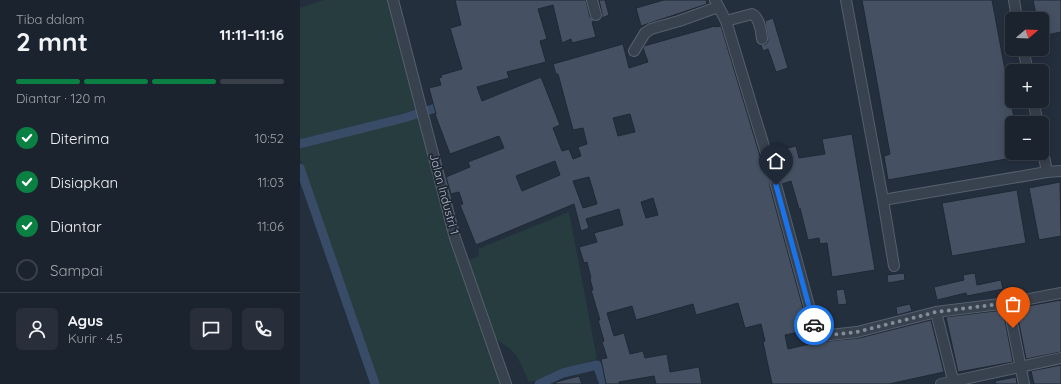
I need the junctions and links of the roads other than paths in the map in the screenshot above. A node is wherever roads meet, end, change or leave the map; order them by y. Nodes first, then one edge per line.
1 (393, 0) edge
2 (592, 0) edge
3 (846, 0) edge
4 (1014, 0) edge
5 (717, 3) edge
6 (1017, 12) edge
7 (596, 14) dead end
8 (726, 21) junction
9 (762, 39) dead end
10 (634, 51) dead end
11 (766, 153) tunnel mouth
12 (1045, 160) edge
13 (1061, 171) edge
14 (1047, 172) junction
15 (776, 185) tunnel mouth
16 (883, 200) junction
17 (894, 266) dead end
18 (1061, 293) edge
19 (1008, 303) junction
20 (936, 312) junction
21 (1061, 358) edge
22 (1020, 366) junction
23 (954, 383) edge
24 (506, 384) edge
25 (941, 384) edge
26 (1024, 384) edge

1 - 24 street, Jalan Industri 1
2 - 7 street
3 - 16 street
4 - 6 street
5 - 8 street
5 - 10 street
8 - 9 street
8 - 11 street
12 - 14 street
13 - 14 street
14 - 16 street
15 - 20 street
16 - 17 street
18 - 19 street
19 - 20 street
19 - 22 street
20 - 23 street
21 - 22 street
22 - 23 street
22 - 26 street
23 - 25 street

